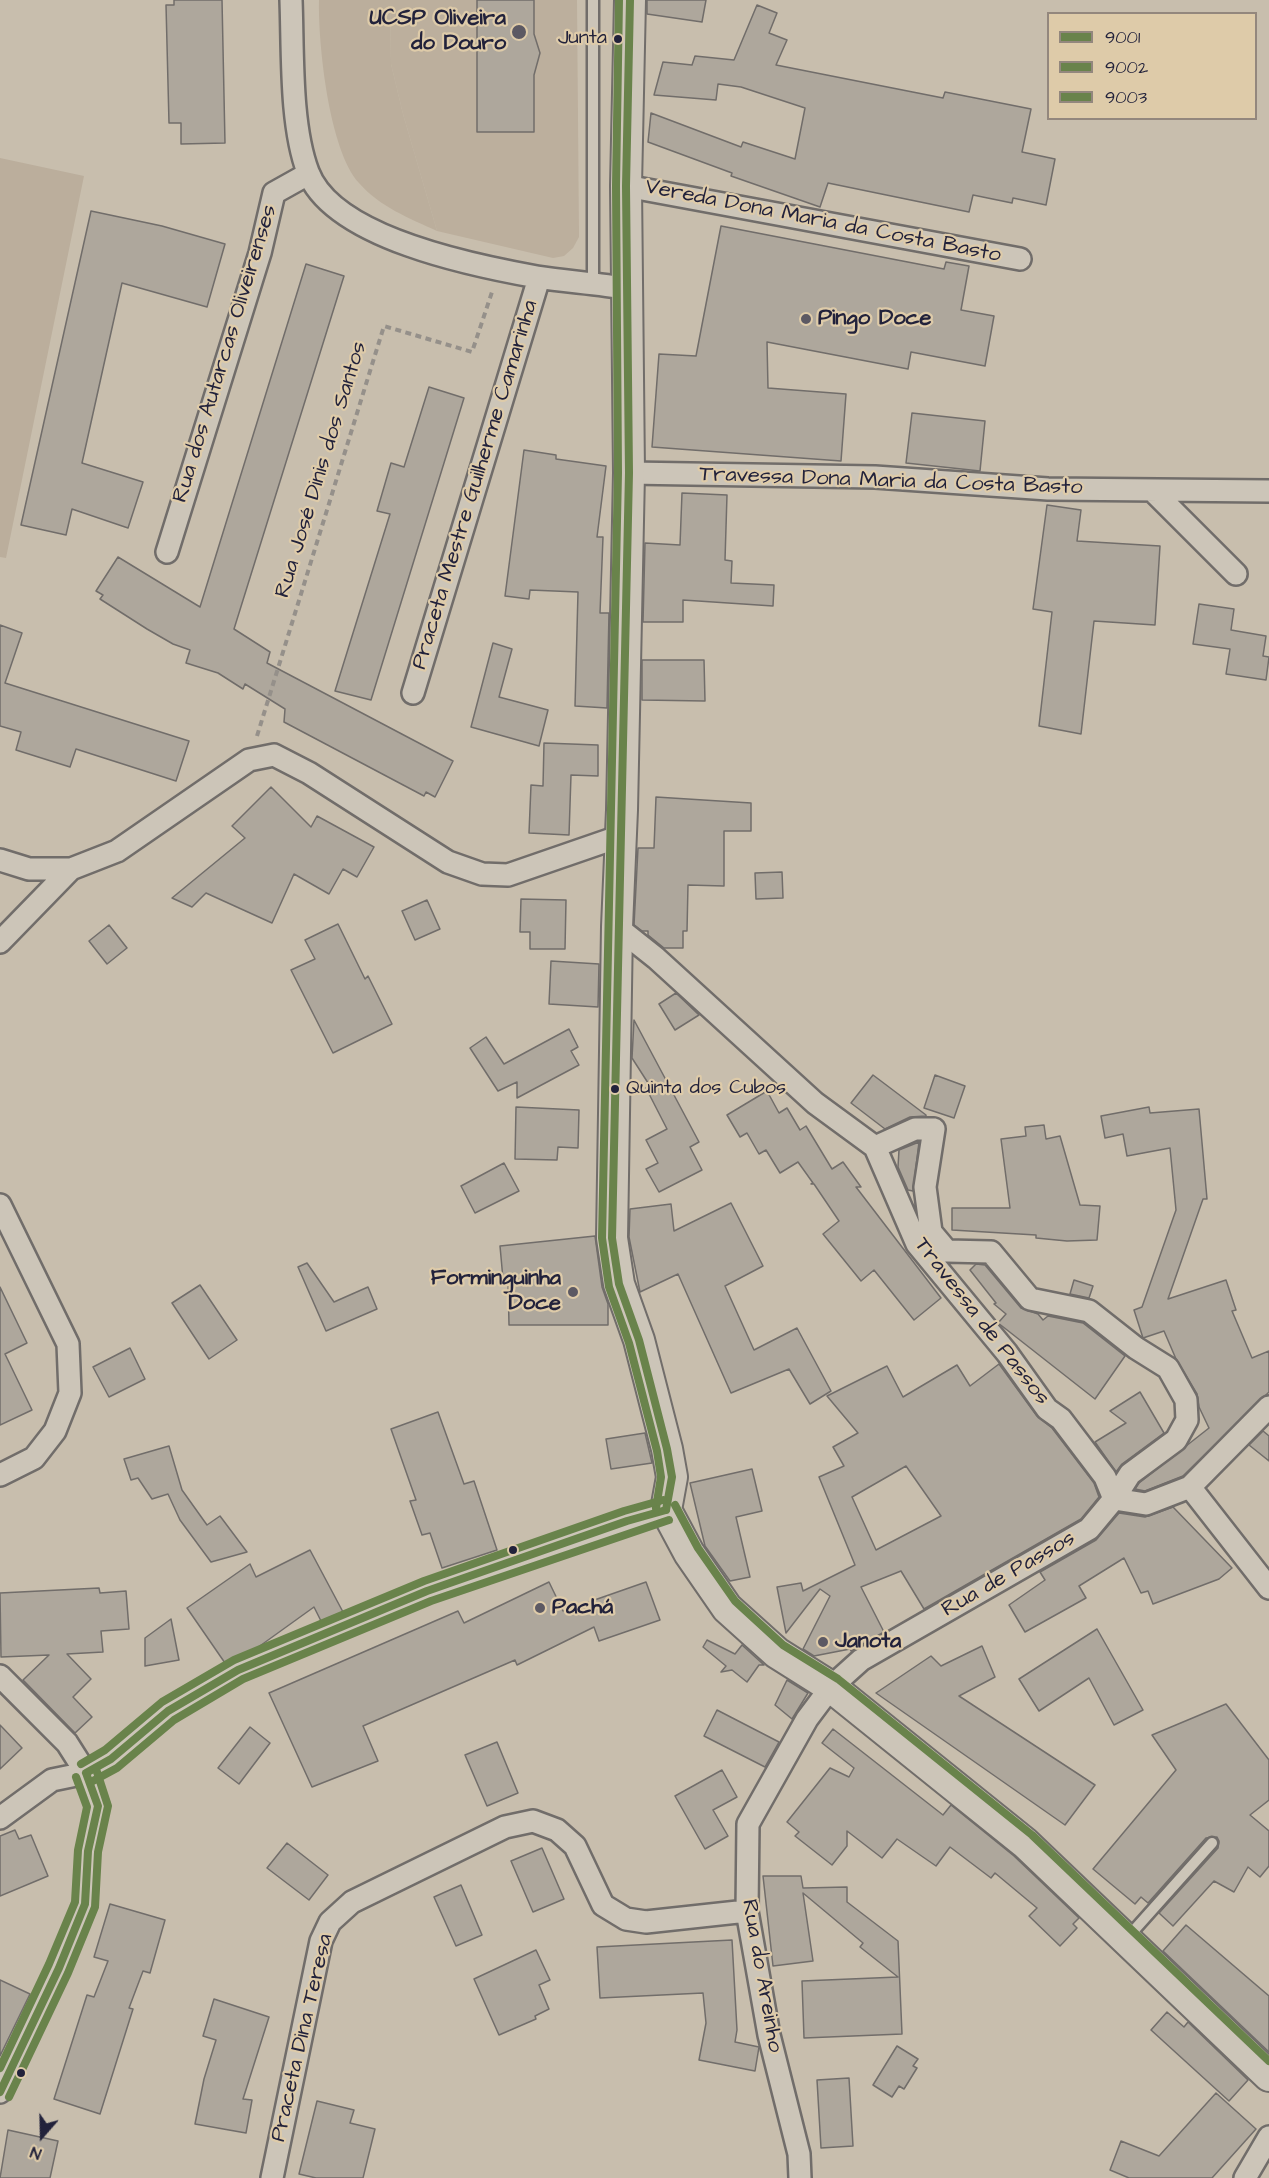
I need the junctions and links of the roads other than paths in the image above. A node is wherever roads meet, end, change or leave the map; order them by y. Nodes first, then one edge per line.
1 (291, 0) edge
2 (593, 0) edge
3 (630, 0) edge
4 (308, 174) junction
5 (626, 186) junction
6 (1020, 259) dead end
7 (539, 278) junction
8 (593, 282) junction
9 (628, 288) junction
10 (629, 473) junction
11 (1269, 491) edge
12 (1154, 492) junction
13 (167, 552) dead end
14 (1236, 574) dead end
15 (413, 693) dead end
16 (621, 836) junction
17 (0, 860) edge
18 (71, 869) junction
19 (617, 927) junction
20 (0, 942) edge
21 (875, 1147) junction
22 (0, 1205) edge
23 (1269, 1407) edge
24 (0, 1475) edge
25 (1190, 1487) junction
26 (1114, 1499) junction
27 (666, 1510) junction
28 (1269, 1588) edge
29 (0, 1676) edge
30 (831, 1687) junction
31 (86, 1773) junction
32 (0, 1818) edge
33 (1212, 1844) dead end
34 (747, 1911) junction
35 (1126, 1940) junction
36 (1269, 2076) edge
37 (0, 2092) edge
38 (1269, 2137) edge
39 (272, 2178) edge
40 (800, 2178) edge
41 (1245, 2178) edge

1 - 4 street
2 - 8 lane
3 - 5 street
4 - 7 street
4 - 13 street, Rua dos Autarcas Oliveirenses
5 - 6 street, Vereda Dona Maria da Costa Basto
5 - 9 street
7 - 8 street
7 - 15 street, Praceta Mestre Guilherme Camarinha
8 - 9 street
9 - 10 street
10 - 12 street, Travessa Dona Maria da Costa Basto
10 - 16 street
11 - 12 street, Travessa Dona Maria da Costa Basto
12 - 14 street
16 - 18 street
16 - 19 street
17 - 18 street
18 - 20 street
19 - 21 street
19 - 27 street
21 - 26 street, Travessa de Passos
21 - 26 street, Rua de Passos
22 - 24 street
23 - 25 street
25 - 26 street
25 - 28 street
26 - 30 street, Rua de Passos
27 - 30 street
27 - 31 street
29 - 31 street
30 - 34 street, Rua do Areinho
30 - 35 street
31 - 32 street
31 - 37 street
33 - 35 lane
34 - 39 street, Praceta Dina Teresa
34 - 40 street, Rua do Areinho
35 - 36 street
38 - 41 street

